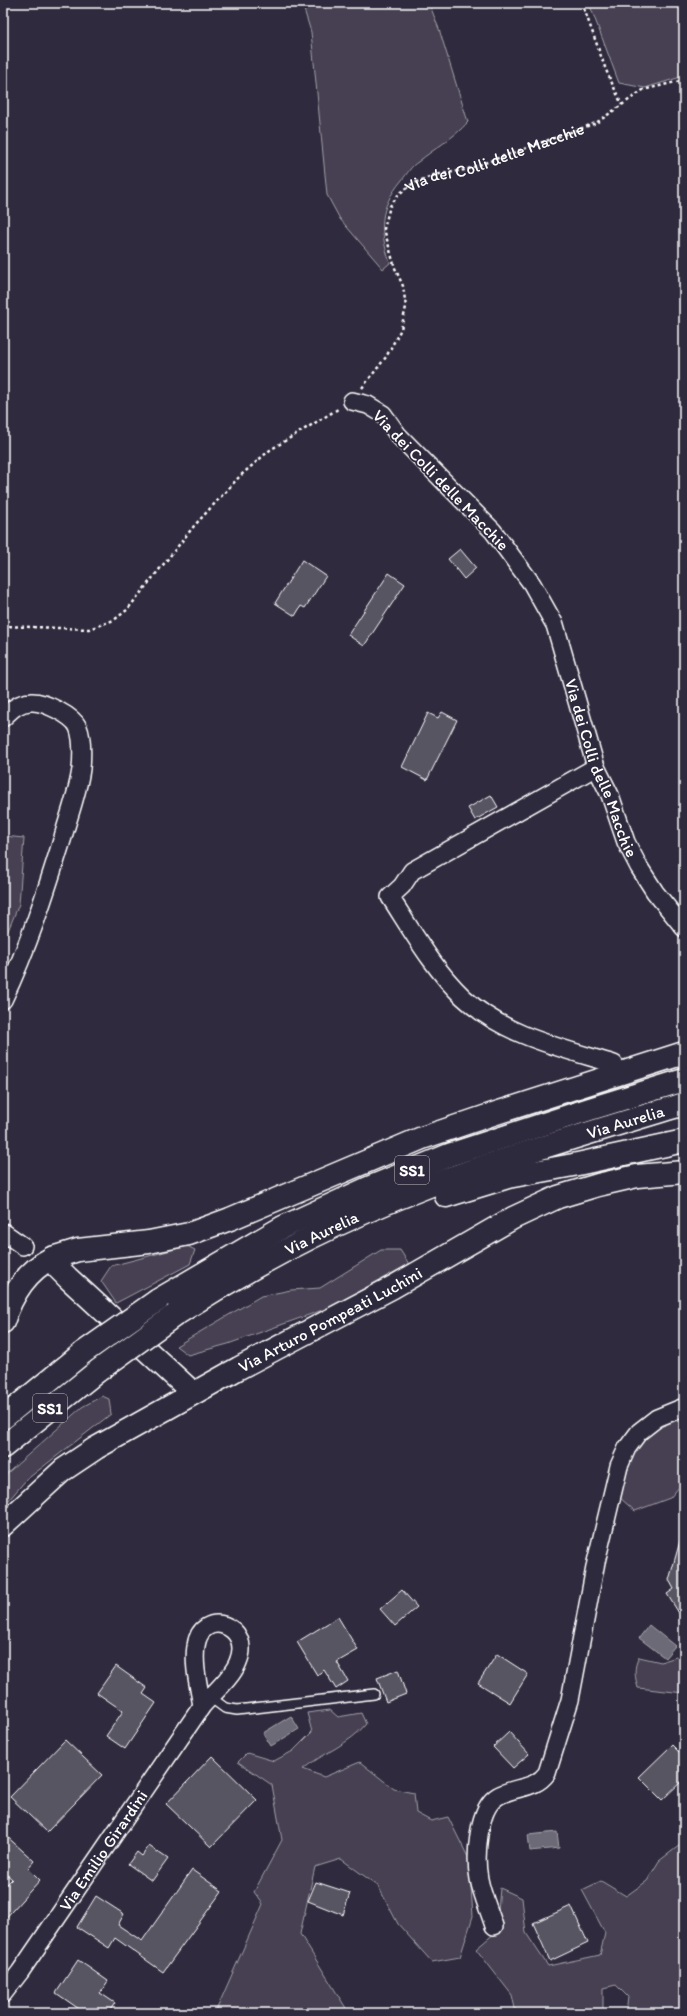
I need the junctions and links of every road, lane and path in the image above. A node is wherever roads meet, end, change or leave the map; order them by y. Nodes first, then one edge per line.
1 (582, 3) edge
2 (684, 80) edge
3 (622, 105) junction
4 (352, 401) junction
5 (3, 626) edge
6 (3, 718) edge
7 (596, 767) junction
8 (684, 928) edge
9 (3, 1000) edge
10 (684, 1053) edge
11 (620, 1073) junction
12 (684, 1080) edge
13 (684, 1104) edge
14 (684, 1141) edge
15 (684, 1172) edge
16 (3, 1232) edge
17 (23, 1246) dead end
18 (294, 1246) junction
19 (52, 1258) junction
20 (3, 1322) edge
21 (193, 1393) junction
22 (684, 1407) edge
23 (3, 1418) edge
24 (3, 1447) edge
25 (3, 1524) edge
26 (374, 1694) dead end
27 (206, 1702) joint
28 (494, 1926) dead end
29 (3, 1994) edge

1 - 3 path
2 - 3 path, Via dei Colli delle Macchie
3 - 4 path, Via dei Colli delle Macchie
4 - 5 path
4 - 7 street, Via dei Colli delle Macchie
6 - 9 street
7 - 8 street, Via dei Colli delle Macchie
7 - 11 street
10 - 11 main road
11 - 19 main road
12 - 23 main road, Via Aurelia / SS1, bridge
13 - 18 main road, Via Aurelia / SS1
14 - 18 main road
15 - 21 main road, Via Arturo Pompeati Luchini
16 - 17 street
18 - 24 main road, Via Aurelia / SS1, bridge
19 - 20 main road
19 - 21 main road
21 - 25 main road, Via Arturo Pompeati Luchini
22 - 28 street
26 - 27 lane
27 - 29 street, Via Emilio Girardini

